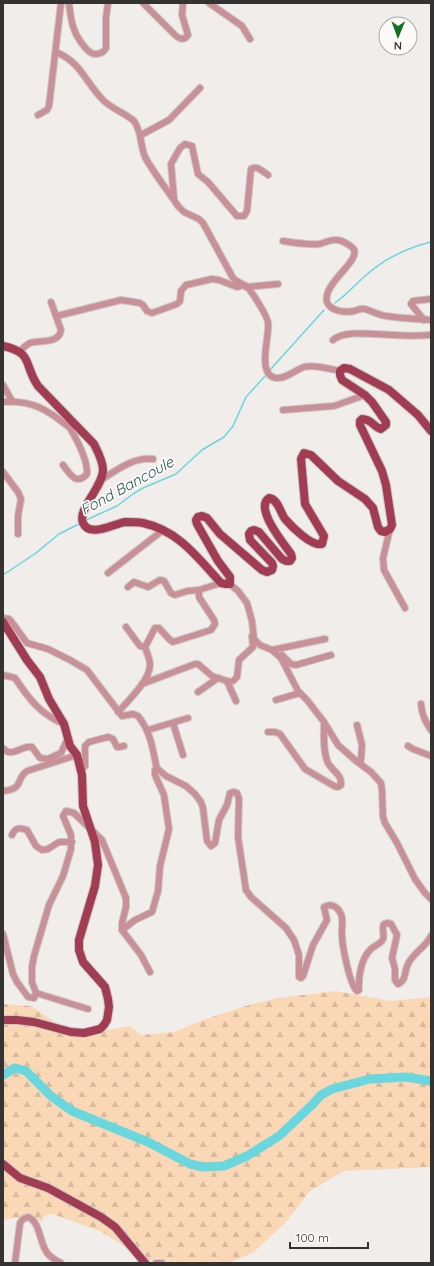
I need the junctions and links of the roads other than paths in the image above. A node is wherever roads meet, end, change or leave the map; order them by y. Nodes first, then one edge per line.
1 (61, 3) edge
2 (69, 3) edge
3 (108, 3) edge
4 (143, 3) edge
5 (183, 3) edge
6 (209, 3) edge
7 (250, 39) dead end
8 (56, 52) junction
9 (200, 88) dead end
10 (38, 115) dead end
11 (141, 135) junction
12 (268, 175) dead end
13 (174, 200) junction
14 (283, 241) dead end
15 (278, 284) dead end
16 (245, 286) junction
17 (431, 299) edge
18 (50, 302) dead end
19 (57, 316) junction
20 (424, 320) junction
21 (431, 320) edge
22 (431, 335) edge
23 (333, 340) dead end
24 (3, 346) edge
25 (20, 351) junction
26 (340, 371) junction
27 (3, 385) edge
28 (365, 395) junction
29 (3, 402) edge
30 (12, 402) junction
31 (283, 410) dead end
32 (72, 426) junction
33 (431, 431) edge
34 (153, 459) dead end
35 (63, 465) dead end
36 (3, 472) edge
37 (101, 480) junction
38 (390, 529) junction
39 (163, 530) junction
40 (18, 534) dead end
41 (108, 573) dead end
42 (225, 583) junction
43 (128, 587) dead end
44 (199, 590) junction
45 (405, 608) dead end
46 (3, 618) edge
47 (3, 622) edge
48 (126, 628) dead end
49 (253, 630) junction
50 (325, 639) dead end
51 (145, 647) junction
52 (274, 651) junction
53 (331, 656) dead end
54 (3, 675) edge
55 (218, 678) junction
56 (227, 682) junction
57 (142, 684) junction
58 (198, 692) dead end
59 (300, 693) junction
60 (276, 700) dead end
61 (236, 701) dead end
62 (421, 704) dead end
63 (118, 712) junction
64 (188, 718) dead end
65 (173, 722) junction
66 (324, 722) junction
67 (64, 724) junction
68 (357, 725) dead end
69 (148, 730) junction
70 (431, 730) edge
71 (268, 732) dead end
72 (68, 738) junction
73 (124, 746) dead end
74 (408, 746) dead end
75 (3, 748) edge
76 (77, 755) junction
77 (183, 755) dead end
78 (431, 756) edge
79 (357, 761) junction
80 (81, 770) junction
81 (157, 770) junction
82 (3, 791) edge
83 (92, 831) junction
84 (12, 835) dead end
85 (72, 842) junction
86 (431, 899) edge
87 (122, 930) junction
88 (3, 934) edge
89 (431, 936) edge
90 (150, 972) dead end
91 (36, 993) junction
92 (88, 1009) dead end
93 (3, 1020) edge
94 (3, 1164) edge
95 (15, 1263) edge
96 (61, 1263) edge
97 (145, 1263) edge
98 (156, 1263) edge
99 (162, 1263) edge

1 - 8 street
2 - 3 street
4 - 5 street
6 - 7 street
8 - 10 street
8 - 11 street
9 - 11 street
11 - 13 street
12 - 13 street
13 - 16 street
14 - 20 street
15 - 16 street
16 - 19 street
16 - 26 street
17 - 20 street
18 - 19 street
19 - 25 street
20 - 21 street
22 - 23 street
24 - 25 main road
25 - 32 main road
26 - 28 main road
26 - 33 main road
27 - 30 street
28 - 31 street
28 - 38 main road
29 - 30 street
30 - 32 street
32 - 35 street
32 - 37 main road
34 - 37 street
36 - 40 street
37 - 39 main road
38 - 42 main road
38 - 45 street
39 - 41 street
39 - 42 main road
42 - 44 street
42 - 49 street
43 - 44 street
44 - 51 street
46 - 63 street
47 - 67 main road
48 - 51 street
49 - 52 street
49 - 56 street
50 - 52 street
51 - 57 street
52 - 53 street
52 - 59 street
54 - 67 street
55 - 56 street
55 - 57 street
55 - 58 street
56 - 61 street
57 - 63 street
59 - 60 street
59 - 66 street
62 - 70 street
63 - 69 street
64 - 65 street
65 - 69 street
65 - 77 street
66 - 71 street
66 - 79 street
67 - 72 main road
68 - 79 street
69 - 81 street
72 - 75 street
72 - 76 main road
73 - 80 street
74 - 78 street
76 - 80 main road
76 - 82 street
79 - 86 street
80 - 83 main road
81 - 87 street
81 - 89 street
83 - 85 street
83 - 87 street
83 - 93 main road
84 - 85 street
85 - 91 street
87 - 90 street
88 - 91 street
91 - 92 street
94 - 97 main road
95 - 96 street
98 - 99 street

